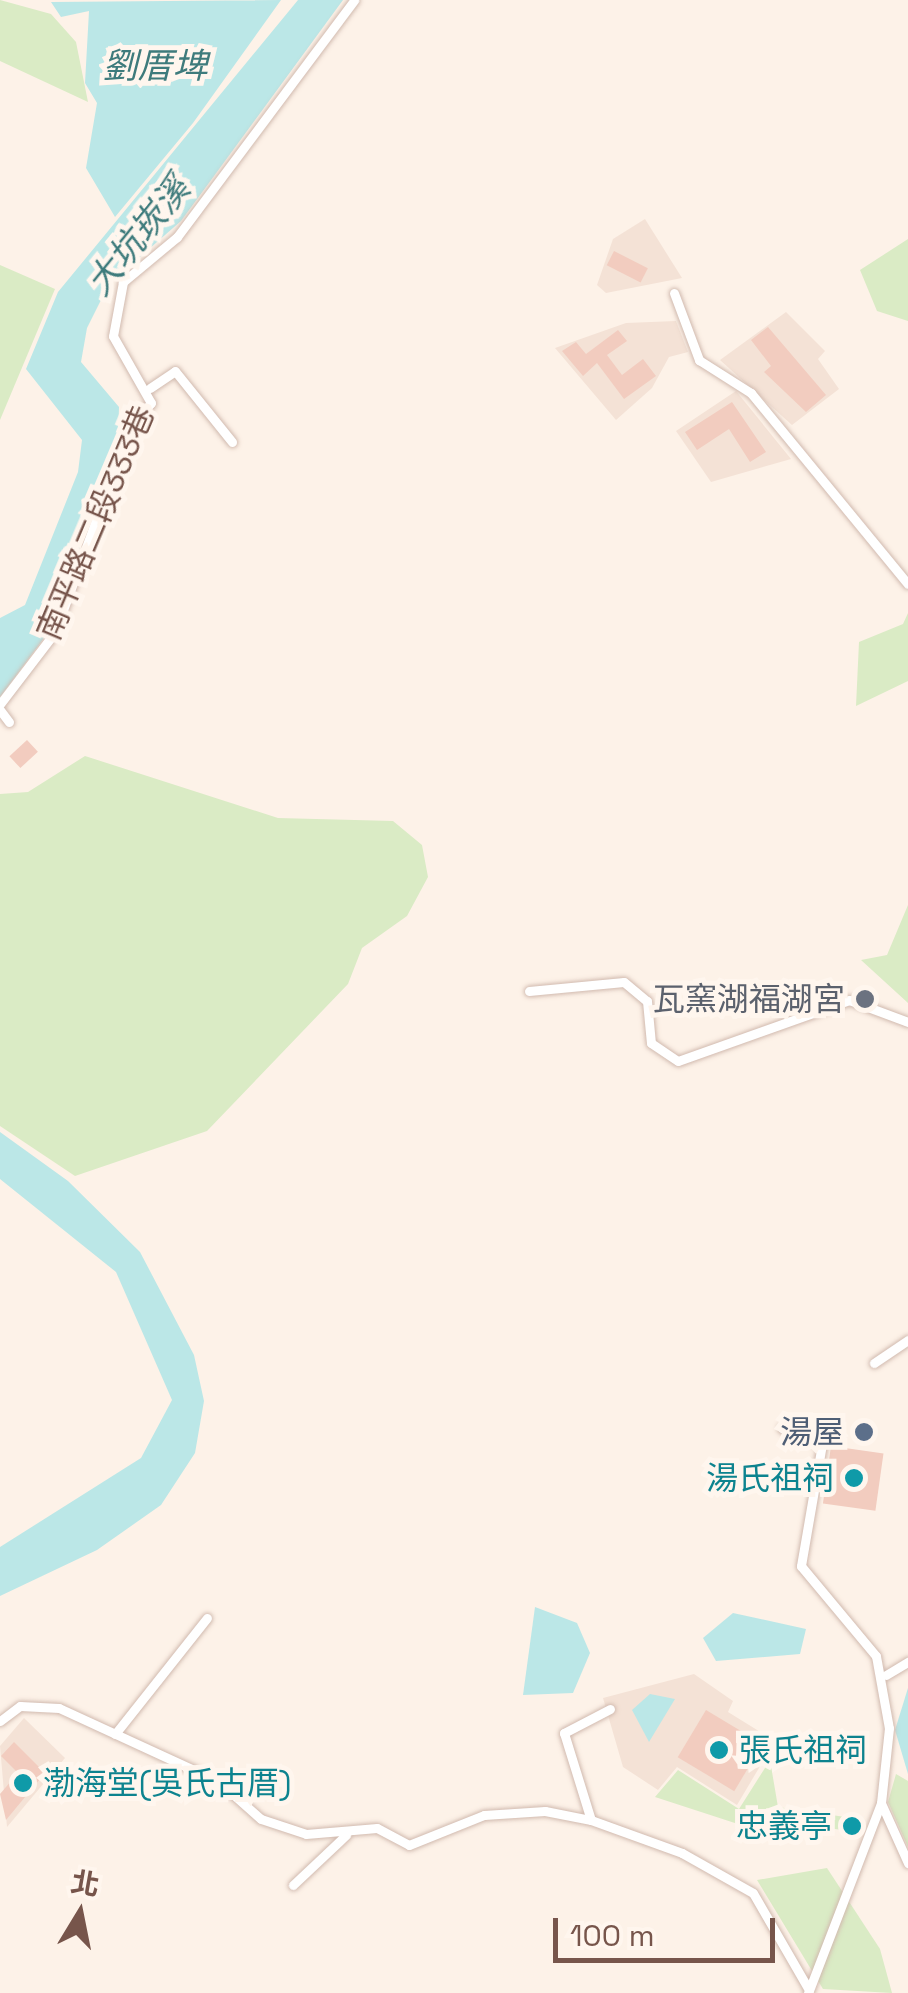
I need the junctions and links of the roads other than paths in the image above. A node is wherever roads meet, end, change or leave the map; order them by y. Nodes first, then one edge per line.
1 (354, 0) edge
2 (674, 293) dead end
3 (150, 388) junction
4 (232, 442) dead end
5 (908, 584) edge
6 (0, 707) edge
7 (9, 722) dead end
8 (529, 991) dead end
9 (908, 1022) edge
10 (908, 1340) edge
11 (874, 1363) dead end
12 (782, 1428) dead end
13 (207, 1618) dead end
14 (908, 1662) edge
15 (886, 1675) junction
16 (610, 1708) dead end
17 (0, 1721) edge
18 (115, 1734) junction
19 (881, 1802) junction
20 (591, 1820) junction
21 (346, 1835) junction
22 (908, 1862) edge
23 (293, 1885) dead end
24 (809, 1992) edge

1 - 3 lane, 南平路二段333巷
2 - 5 lane
3 - 4 lane, 南平路二段333巷
3 - 6 lane, 南平路二段333巷
6 - 7 lane, 南平路二段333巷
8 - 9 lane
10 - 11 lane
12 - 15 lane
13 - 18 lane
14 - 15 lane
15 - 19 lane
16 - 20 lane
17 - 18 lane
18 - 21 lane
19 - 22 lane
19 - 24 lane
20 - 21 lane
20 - 24 lane
21 - 23 lane

